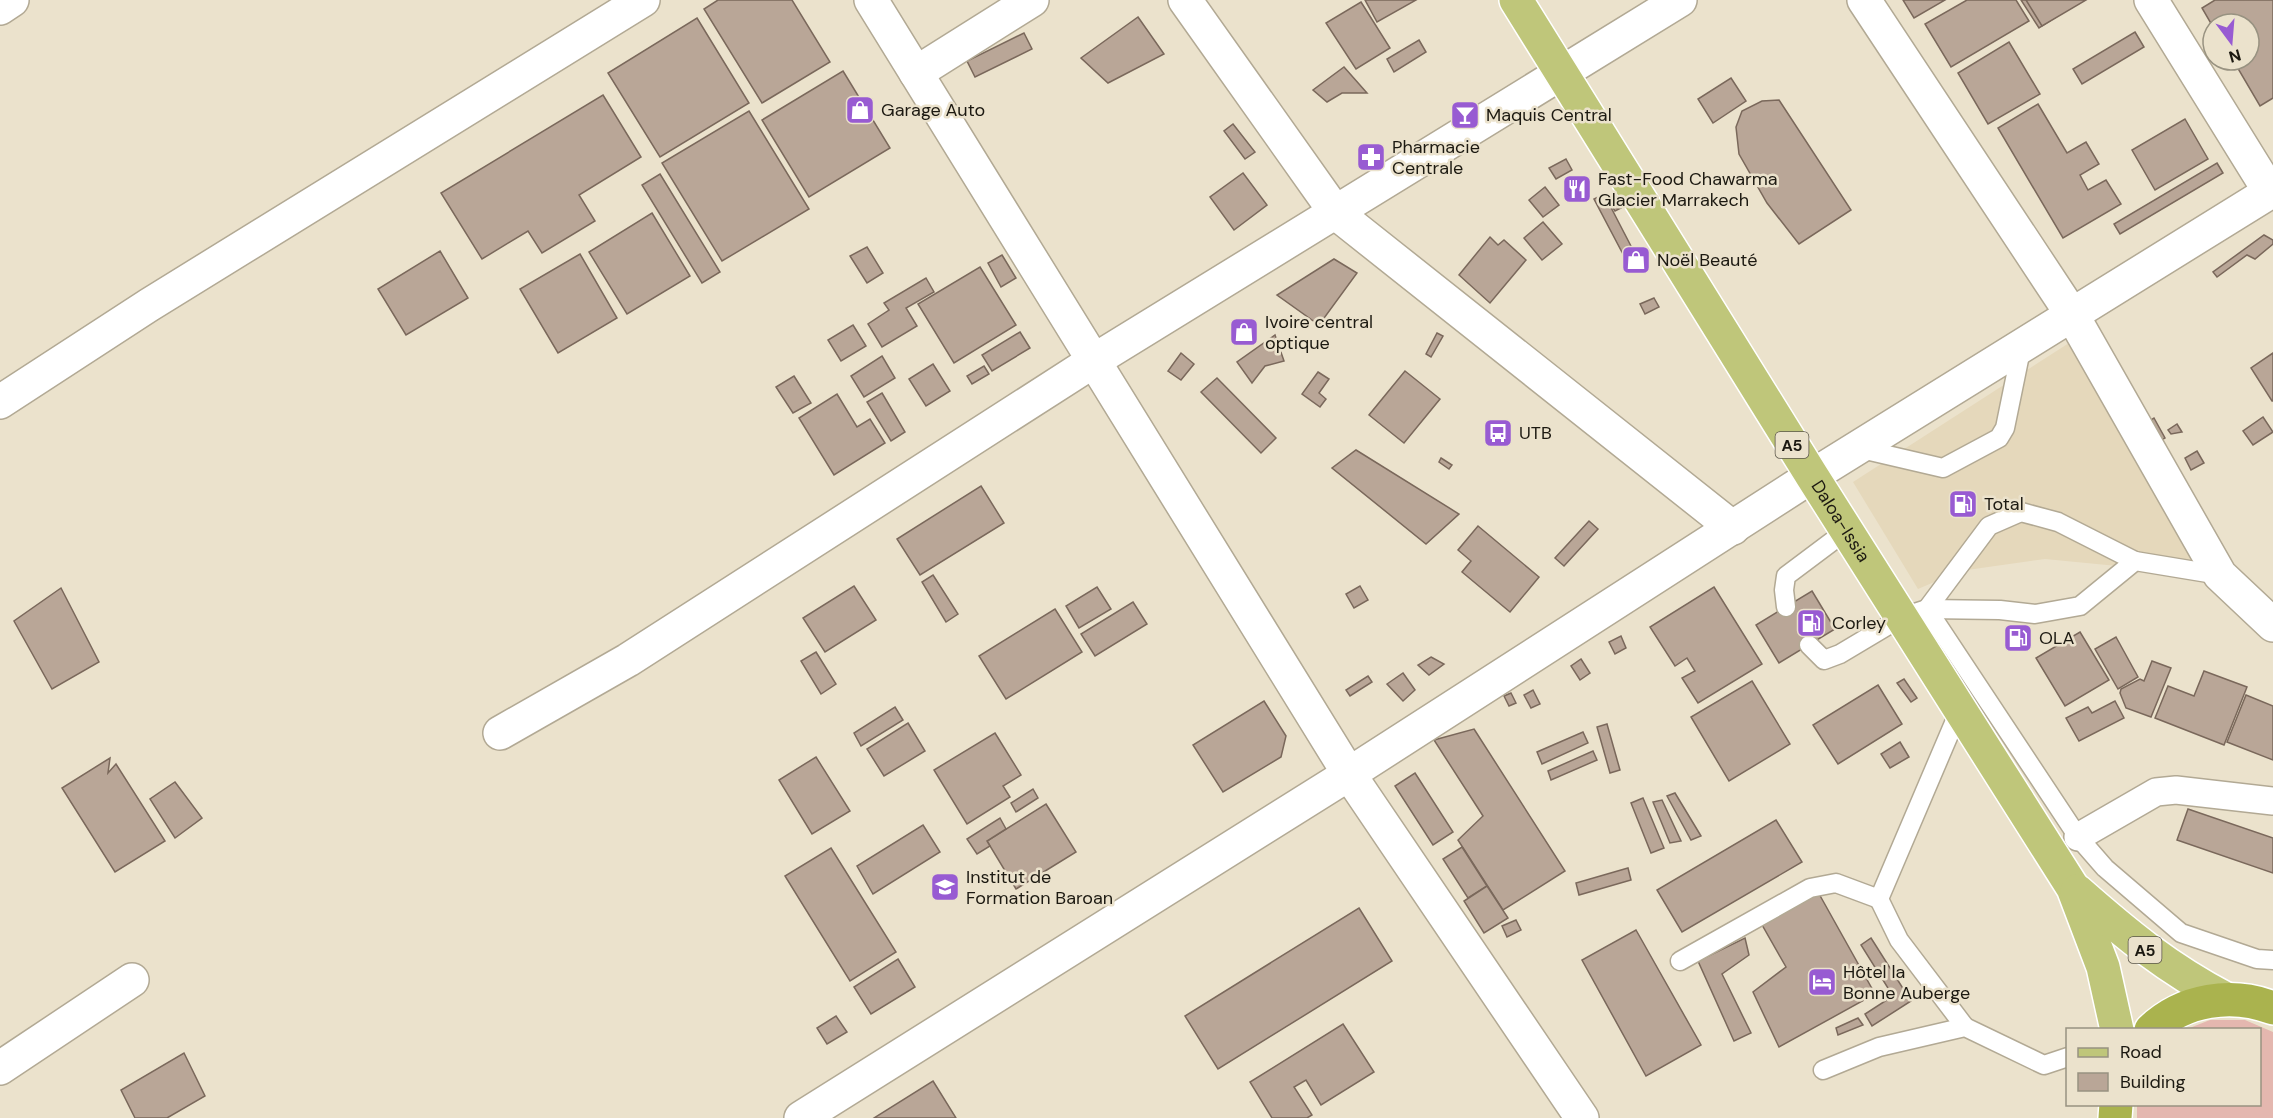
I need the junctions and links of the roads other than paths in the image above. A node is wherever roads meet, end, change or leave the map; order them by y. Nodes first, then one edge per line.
1 (12, 0) edge
2 (643, 0) edge
3 (871, 0) edge
4 (1032, 0) edge
5 (1185, 0) edge
6 (1516, 0) edge
7 (1680, 0) edge
8 (1864, 0) edge
9 (2151, 0) edge
10 (0, 8) edge
11 (916, 73) junction
12 (1563, 74) junction
13 (2271, 191) edge
14 (1336, 213) junction
15 (2071, 313) junction
16 (2022, 344) junction
17 (1095, 360) junction
18 (0, 402) edge
19 (1857, 448) junction
20 (1812, 476) junction
21 (1733, 528) junction
22 (1846, 531) junction
23 (2135, 561) junction
24 (2220, 575) junction
25 (1786, 607) dead end
26 (1914, 613) junction
27 (2273, 625) edge
28 (1809, 645) dead end
29 (1960, 709) junction
30 (500, 733) dead end
31 (1349, 774) junction
32 (2273, 801) edge
33 (2078, 837) junction
34 (2073, 888) junction
35 (1879, 899) junction
36 (2273, 960) edge
37 (1680, 961) dead end
38 (132, 980) dead end
39 (2256, 1001) edge
40 (1965, 1027) junction
41 (2117, 1028) edge
42 (2152, 1028) edge
43 (2066, 1058) edge
44 (0, 1068) edge
45 (1822, 1070) dead end
46 (801, 1118) edge
47 (1582, 1118) edge

1 - 10 street
2 - 18 street
3 - 11 street
4 - 11 street
5 - 14 street
6 - 12 main road, Daloa-Issia / A5
7 - 12 street
8 - 15 street
9 - 13 street
11 - 17 street
12 - 14 street
12 - 20 main road, Daloa-Issia / A5
13 - 15 street
14 - 17 street
14 - 21 street
15 - 16 street
15 - 24 street
16 - 19 street
16 - 19 lane
17 - 30 street
17 - 31 street
19 - 20 street
20 - 21 street
20 - 22 main road, Daloa-Issia / A5
21 - 31 street
22 - 25 lane
22 - 26 main road, Daloa-Issia / A5
23 - 24 lane
23 - 26 lane
23 - 26 lane
24 - 27 street
26 - 28 lane
26 - 29 main road, Daloa-Issia / A5
26 - 33 lane
29 - 34 main road, Daloa-Issia / A5
29 - 35 lane
31 - 46 street
31 - 47 street
32 - 33 street
33 - 36 lane
34 - 39 main road, A5
34 - 41 main road, A5
35 - 37 lane
35 - 40 lane
38 - 44 street
39 - 42 highway
40 - 43 lane
40 - 45 lane

